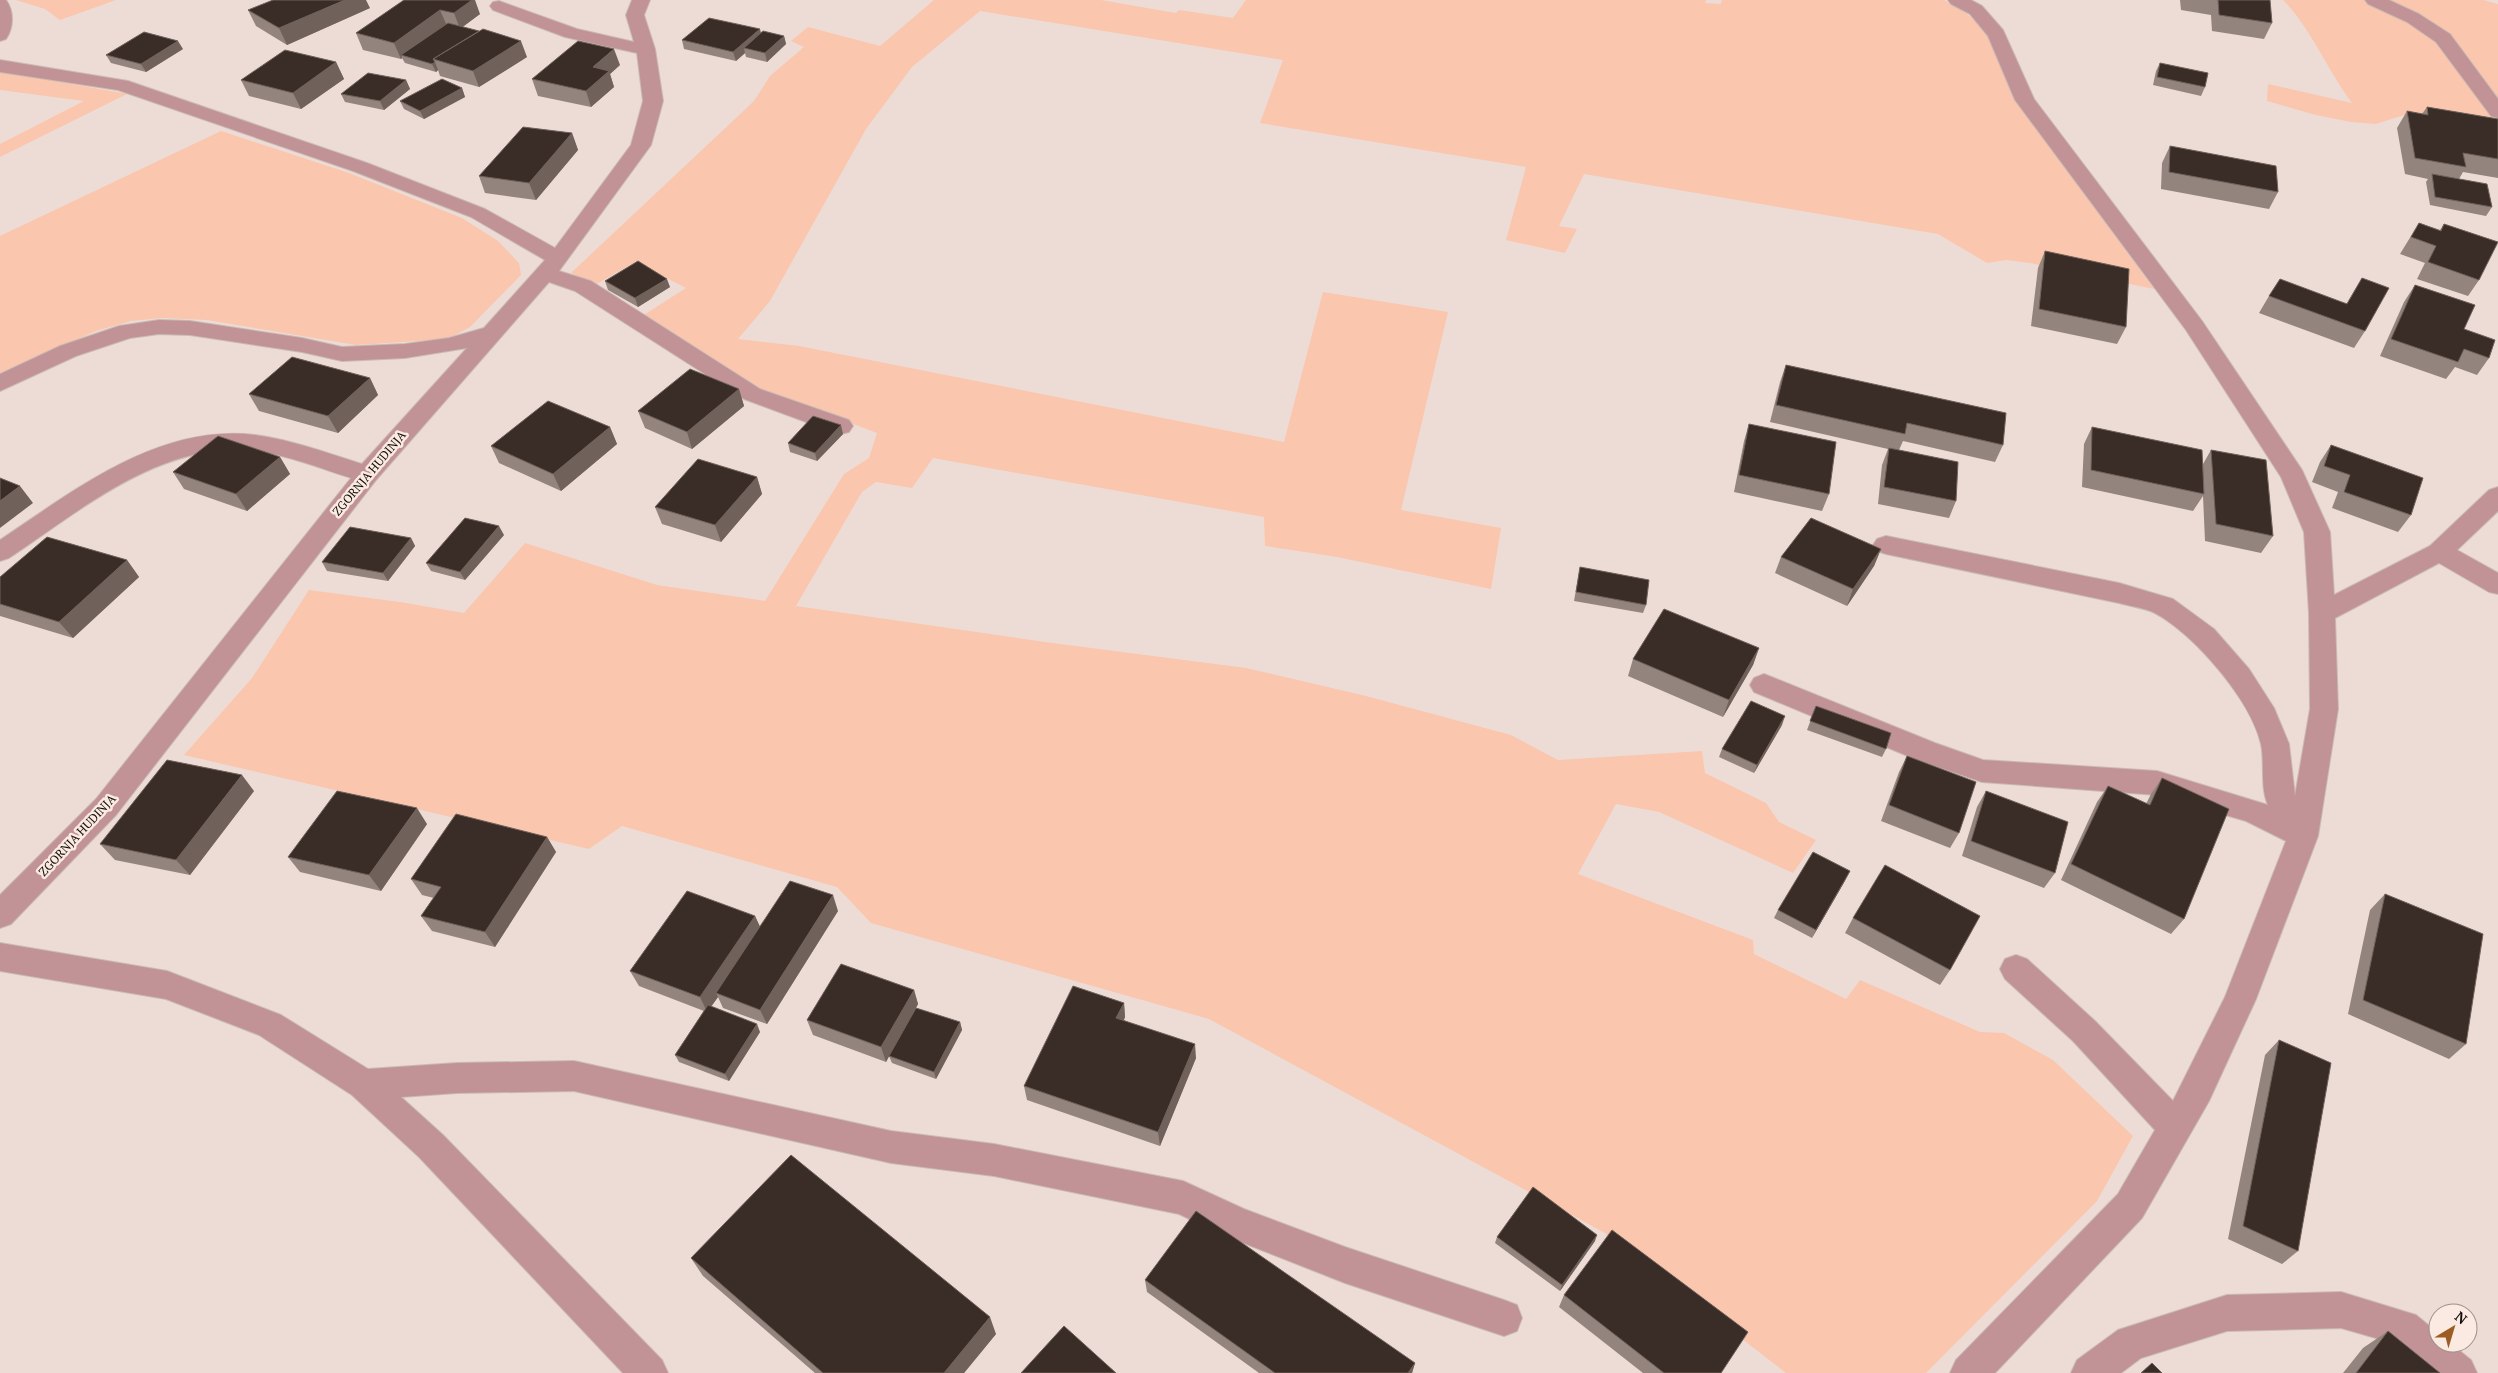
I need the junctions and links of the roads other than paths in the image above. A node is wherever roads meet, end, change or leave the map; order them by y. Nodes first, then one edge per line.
1 (640, 0) edge
2 (1957, 0) edge
3 (2374, 0) edge
4 (0, 4) edge
5 (499, 6) dead end
6 (0, 35) edge
7 (646, 49) junction
8 (0, 66) edge
9 (2498, 112) edge
10 (552, 267) junction
11 (493, 333) junction
12 (0, 383) edge
13 (841, 426) edge
14 (367, 474) junction
15 (2495, 503) edge
16 (1886, 545) dead end
17 (0, 552) edge
18 (2439, 552) junction
19 (2498, 585) edge
20 (2322, 613) junction
21 (1764, 685) dead end
22 (2303, 836) junction
23 (0, 915) edge
24 (0, 957) edge
25 (2016, 969) dead end
26 (364, 1084) junction
27 (2175, 1127) junction
28 (1504, 1318) dead end
29 (649, 1373) edge
30 (1970, 1373) edge
31 (2090, 1373) edge
32 (2458, 1373) edge

1 - 7 street, ZGORNJA HUDINJA
2 - 20 street
3 - 9 street
4 - 6 street
5 - 7 street
7 - 10 street, ZGORNJA HUDINJA
8 - 10 street
10 - 11 street, ZGORNJA HUDINJA
10 - 13 street
11 - 12 street
11 - 14 street, ZGORNJA HUDINJA
14 - 17 street
14 - 23 street, ZGORNJA HUDINJA
15 - 18 street
16 - 22 street
18 - 19 street
18 - 20 street
20 - 22 street
21 - 22 street
22 - 27 street
24 - 26 street
25 - 27 street
26 - 28 street
26 - 29 street
27 - 30 street
31 - 32 street

